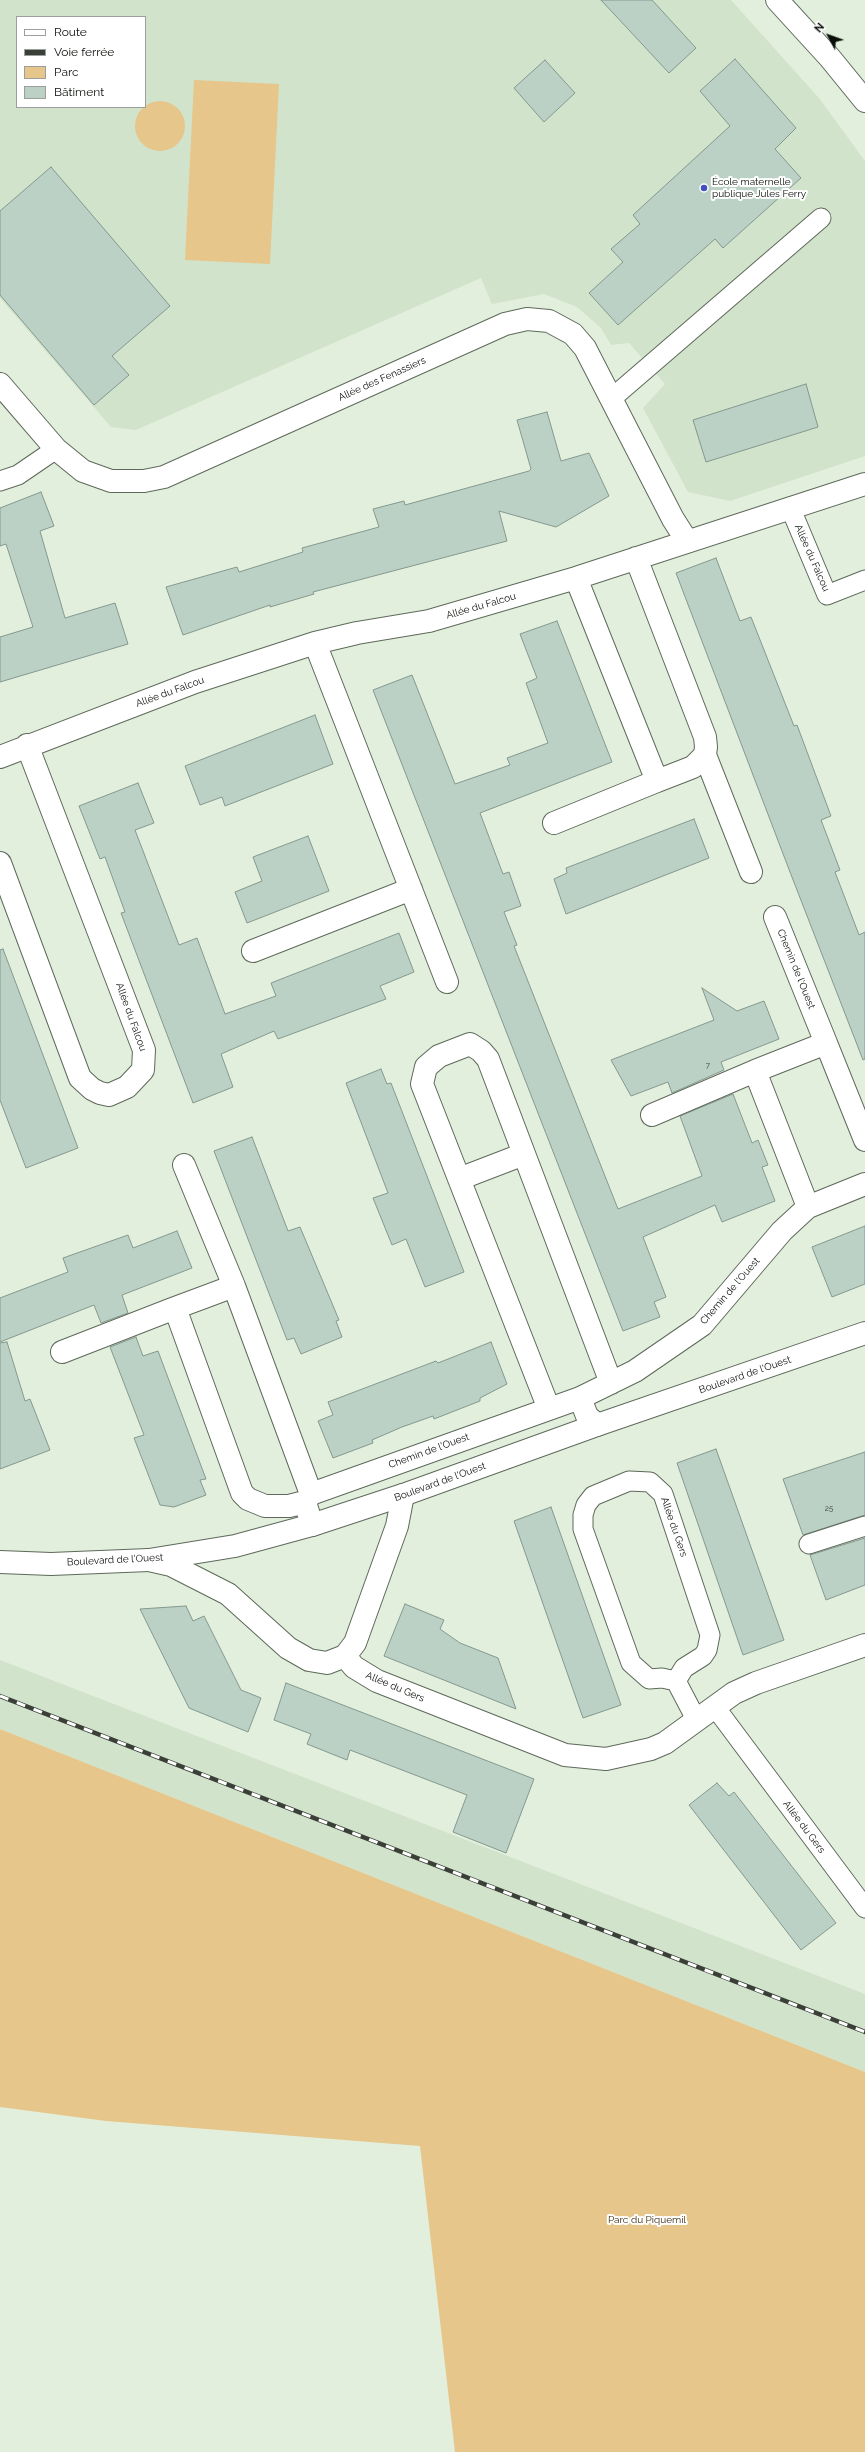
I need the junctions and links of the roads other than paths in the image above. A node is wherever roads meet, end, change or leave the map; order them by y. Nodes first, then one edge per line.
1 (777, 0) edge
2 (865, 101) edge
3 (821, 218) dead end
4 (0, 384) edge
5 (611, 399) junction
6 (56, 449) junction
7 (0, 481) edge
8 (865, 484) edge
9 (790, 507) junction
10 (687, 541) junction
11 (636, 558) junction
12 (576, 578) junction
13 (865, 580) edge
14 (315, 643) junction
15 (27, 745) junction
16 (705, 755) junction
17 (0, 757) edge
18 (657, 782) junction
19 (554, 823) dead end
20 (0, 863) edge
21 (751, 872) dead end
22 (411, 889) junction
23 (775, 917) dead end
24 (253, 951) dead end
25 (447, 982) dead end
26 (826, 1043) junction
27 (755, 1072) junction
28 (652, 1115) dead end
29 (865, 1140) edge
30 (524, 1154) junction
31 (184, 1165) dead end
32 (458, 1179) junction
33 (865, 1184) edge
34 (808, 1207) junction
35 (234, 1286) junction
36 (176, 1308) junction
37 (865, 1332) edge
38 (62, 1352) dead end
39 (612, 1383) junction
40 (580, 1398) junction
41 (549, 1409) junction
42 (597, 1425) junction
43 (403, 1495) junction
44 (308, 1498) junction
45 (312, 1525) junction
46 (865, 1526) edge
47 (808, 1544) dead end
48 (149, 1560) junction
49 (0, 1562) edge
50 (865, 1645) edge
51 (345, 1656) junction
52 (676, 1681) junction
53 (715, 1707) junction
54 (696, 1721) junction
55 (865, 1908) edge

1 - 2 street
3 - 5 lane
4 - 6 street, Allée des Fenassiers
5 - 6 street, Allée des Fenassiers
5 - 10 street, Allée des Fenassiers
6 - 7 lane
8 - 9 street, Allée du Falcou
9 - 10 street, Allée du Falcou
9 - 13 lane, Allée du Falcou
10 - 11 street, Allée du Falcou
11 - 12 street, Allée du Falcou
11 - 16 street
12 - 14 street, Allée du Falcou
12 - 18 street
14 - 15 street, Allée du Falcou
14 - 22 street
15 - 17 street, Allée du Falcou
15 - 20 street, Allée du Falcou
16 - 18 street
16 - 21 street
18 - 19 street
22 - 24 street
22 - 25 street
23 - 26 street, Chemin de l'Ouest
26 - 27 street
26 - 29 street, Chemin de l'Ouest
27 - 28 street
27 - 34 street
30 - 32 street
30 - 32 street
30 - 39 street
31 - 35 street
32 - 41 street
33 - 34 street, Chemin de l'Ouest
34 - 39 street, Chemin de l'Ouest
35 - 36 street
35 - 44 street
36 - 38 street
36 - 44 street
37 - 42 street, Boulevard de l'Ouest
39 - 40 street, Chemin de l'Ouest
40 - 41 street, Chemin de l'Ouest
40 - 42 street
41 - 44 street, Chemin de l'Ouest
42 - 43 street, Boulevard de l'Ouest
43 - 45 street, Boulevard de l'Ouest
43 - 51 street
44 - 45 street
45 - 48 street, Boulevard de l'Ouest
46 - 47 lane
48 - 49 street, Boulevard de l'Ouest
48 - 51 street
50 - 53 street, Allée du Gers
51 - 54 street, Allée du Gers
52 - 52 lane, Allée du Gers
52 - 54 lane
53 - 54 street, Allée du Gers
53 - 55 lane, Allée du Gers

